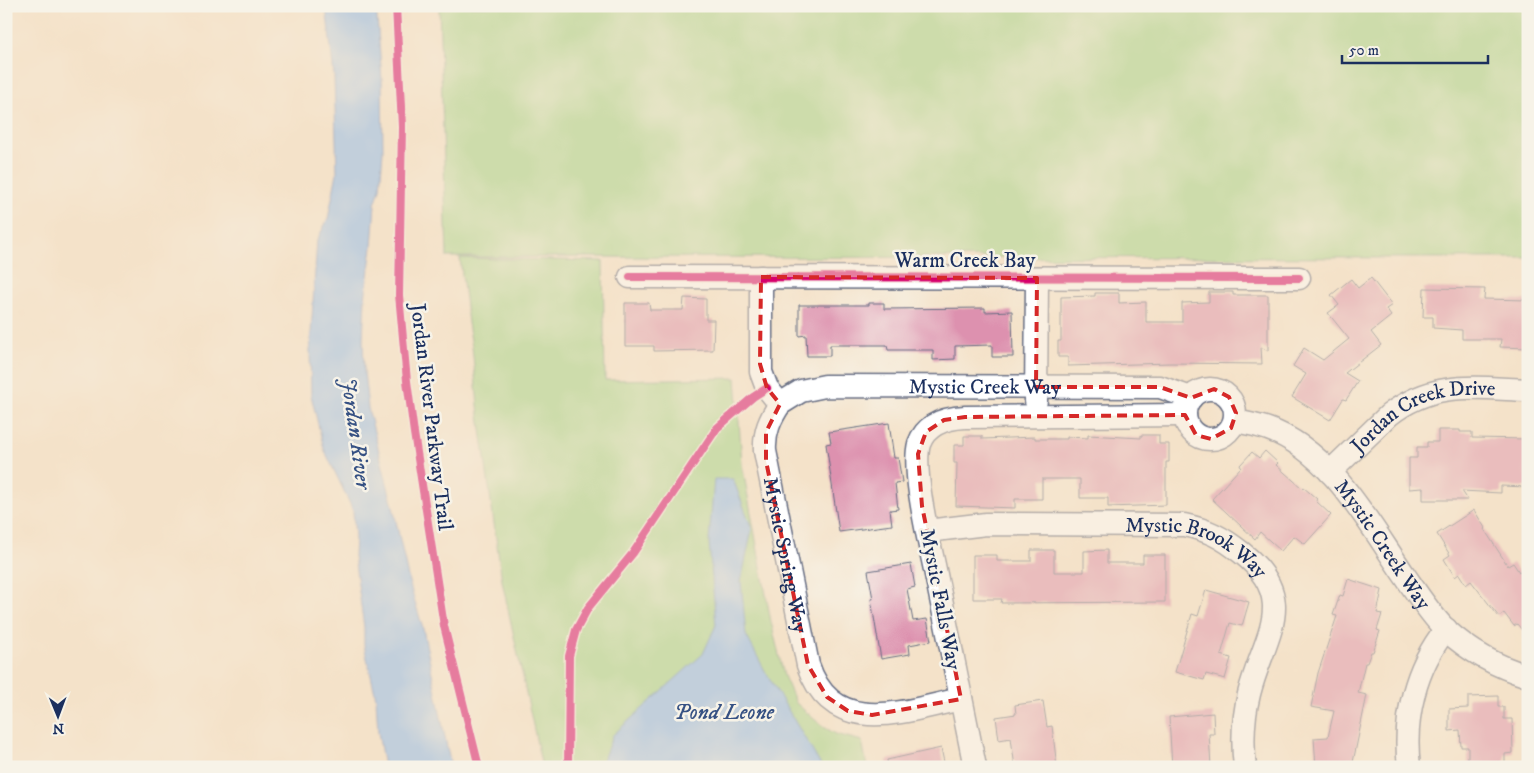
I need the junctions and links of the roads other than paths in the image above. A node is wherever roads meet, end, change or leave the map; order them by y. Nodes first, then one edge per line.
1 (630, 277) dead end
2 (761, 277) junction
3 (1037, 278) junction
4 (1299, 278) dead end
5 (1036, 386) junction
6 (1528, 390) edge
7 (780, 404) junction
8 (1188, 407) junction
9 (1036, 417) junction
10 (1235, 421) junction
11 (926, 432) joint
12 (1330, 472) junction
13 (927, 531) junction
14 (1446, 629) junction
15 (1528, 676) edge
16 (962, 699) junction
17 (975, 767) edge
18 (1245, 767) edge
19 (1409, 767) edge

1 - 2 street, Warm Creek Bay
2 - 3 street, Warm Creek Bay
2 - 7 street
3 - 4 street, Warm Creek Bay
3 - 5 street
5 - 7 street, Mystic Creek Way
5 - 8 street, Mystic Creek Way
5 - 9 street
6 - 12 street, Jordan Creek Drive
7 - 16 street, Mystic Spring Way
8 - 9 street, Mystic Creek Way
8 - 10 street
8 - 10 street
9 - 11 street, Mystic Creek Way
10 - 12 street, Mystic Creek Way
11 - 13 street, Mystic Falls Way
12 - 14 street, Mystic Creek Way
13 - 16 street, Mystic Falls Way
13 - 18 street, Mystic Brook Way
14 - 15 street, Mystic Creek Way
14 - 19 street
16 - 17 street, Mystic Falls Way

